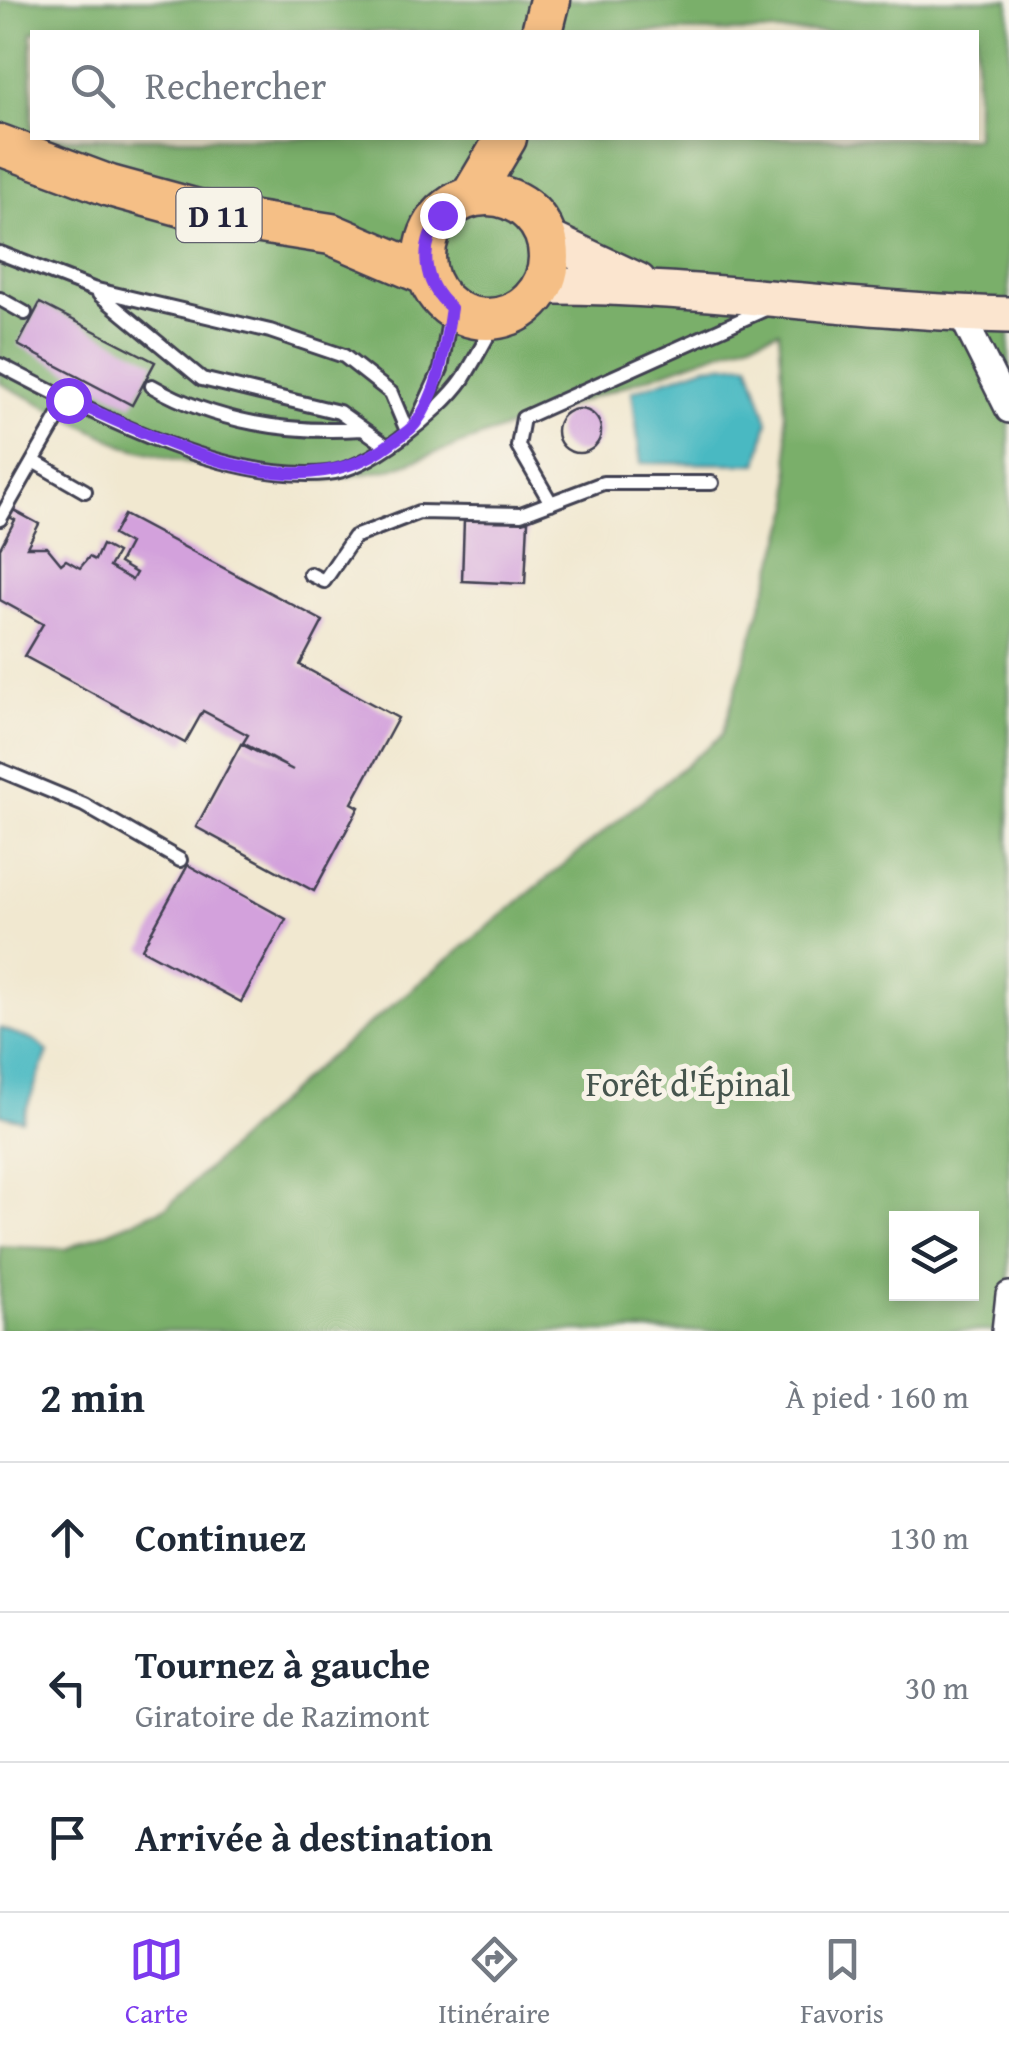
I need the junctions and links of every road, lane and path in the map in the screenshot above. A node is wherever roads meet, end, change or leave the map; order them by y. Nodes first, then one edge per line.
1 (550, 0) edge
2 (542, 30) edge
3 (505, 140) edge
4 (525, 140) edge
5 (0, 145) edge
6 (471, 197) junction
7 (535, 222) junction
8 (434, 224) junction
9 (331, 234) junction
10 (0, 253) edge
11 (428, 275) junction
12 (648, 285) junction
13 (543, 286) junction
14 (93, 289) junction
15 (0, 299) edge
16 (780, 300) junction
17 (451, 308) junction
18 (25, 314) dead end
19 (961, 314) junction
20 (1009, 315) edge
21 (497, 319) junction
22 (0, 365) edge
23 (152, 386) dead end
24 (68, 400) junction
25 (1009, 410) edge
26 (411, 428) junction
27 (362, 430) junction
28 (387, 446) junction
29 (33, 460) junction
30 (712, 483) dead end
31 (85, 491) dead end
32 (551, 503) junction
33 (0, 520) edge
34 (310, 574) dead end
35 (0, 770) edge
36 (180, 860) dead end
37 (1009, 1295) edge
38 (1005, 1331) edge

1 - 2 main road
3 - 6 main road
4 - 7 main road
5 - 9 main road, D 11
6 - 7 main road
6 - 8 main road
7 - 12 main road
7 - 13 main road
8 - 9 main road, D 11
8 - 11 main road
9 - 11 main road, D 11
10 - 14 lane
11 - 17 main road
12 - 13 main road
12 - 16 main road
13 - 21 main road
14 - 26 lane
14 - 27 lane
15 - 18 lane
16 - 19 main road
16 - 32 lane
17 - 21 main road
17 - 26 lane
19 - 20 main road
19 - 25 street
21 - 26 lane
22 - 24 lane
23 - 27 lane
24 - 28 lane
24 - 29 lane
26 - 28 lane
27 - 28 lane
29 - 31 lane
29 - 33 lane
30 - 32 lane
32 - 34 lane
35 - 36 lane
37 - 38 street

